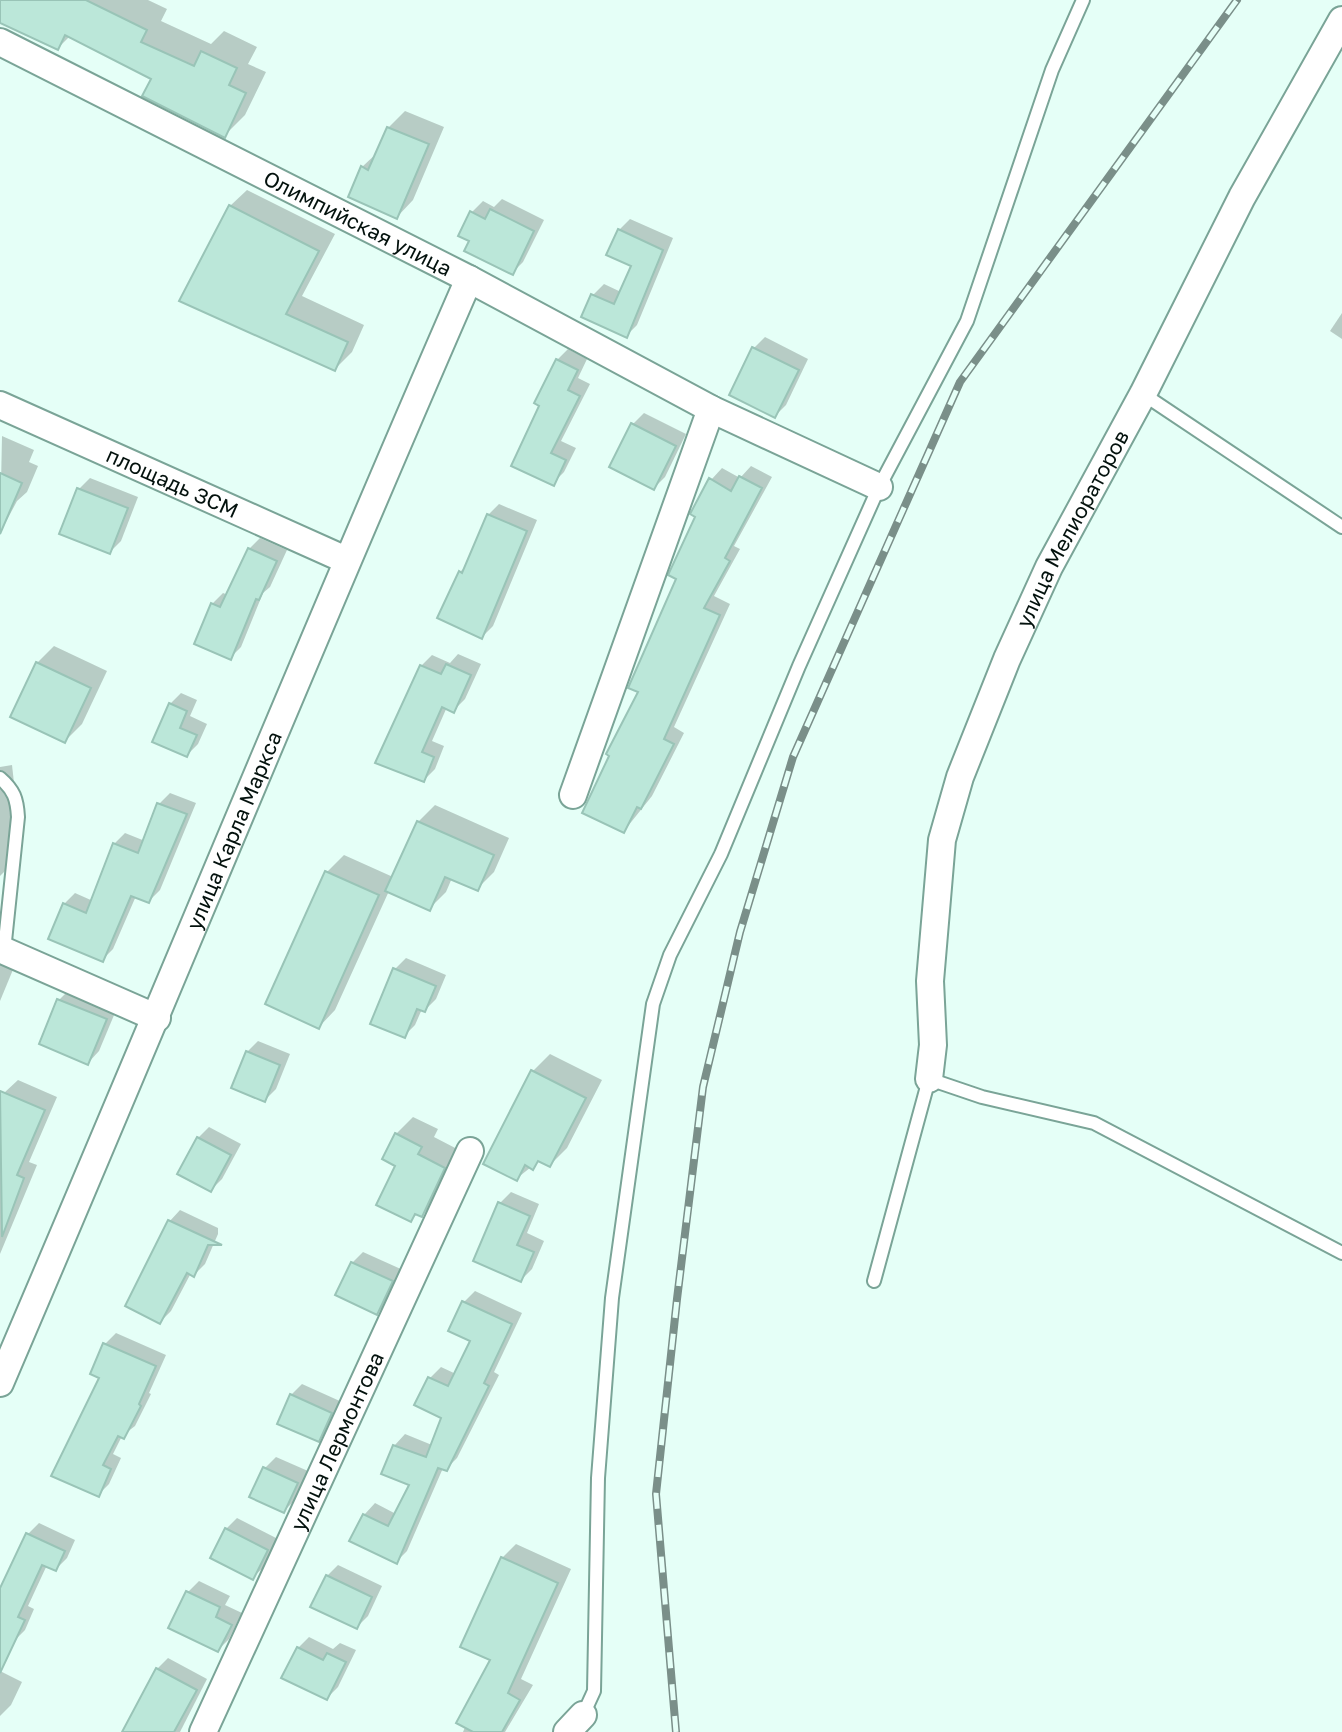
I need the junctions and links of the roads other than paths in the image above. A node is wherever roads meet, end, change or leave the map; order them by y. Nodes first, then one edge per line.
1 (1083, 0) edge
2 (1339, 30) edge
3 (0, 42) edge
4 (469, 279) junction
5 (1143, 394) junction
6 (0, 405) edge
7 (711, 409) junction
8 (879, 487) junction
9 (1342, 527) edge
10 (346, 561) junction
11 (0, 778) edge
12 (573, 795) dead end
13 (2, 950) edge
14 (157, 1017) junction
15 (929, 1079) junction
16 (470, 1151) dead end
17 (1342, 1253) edge
18 (874, 1280) dead end
19 (0, 1382) edge
20 (575, 1723) edge
21 (203, 1732) edge

1 - 8 lane
2 - 5 street, улица Мелиораторов
3 - 4 street, Олимпийская улица
4 - 7 street, Олимпийская улица
4 - 10 street, улица Карла Маркса
5 - 9 lane
5 - 15 street, улица Мелиораторов
6 - 10 street, площадь ЗСМ
7 - 8 street, Олимпийская улица
7 - 12 street
8 - 20 lane
10 - 14 street, улица Карла Маркса
11 - 13 lane
13 - 14 street
14 - 19 street, улица Карла Маркса
15 - 17 lane
15 - 18 lane
16 - 21 street, улица Лермонтова

